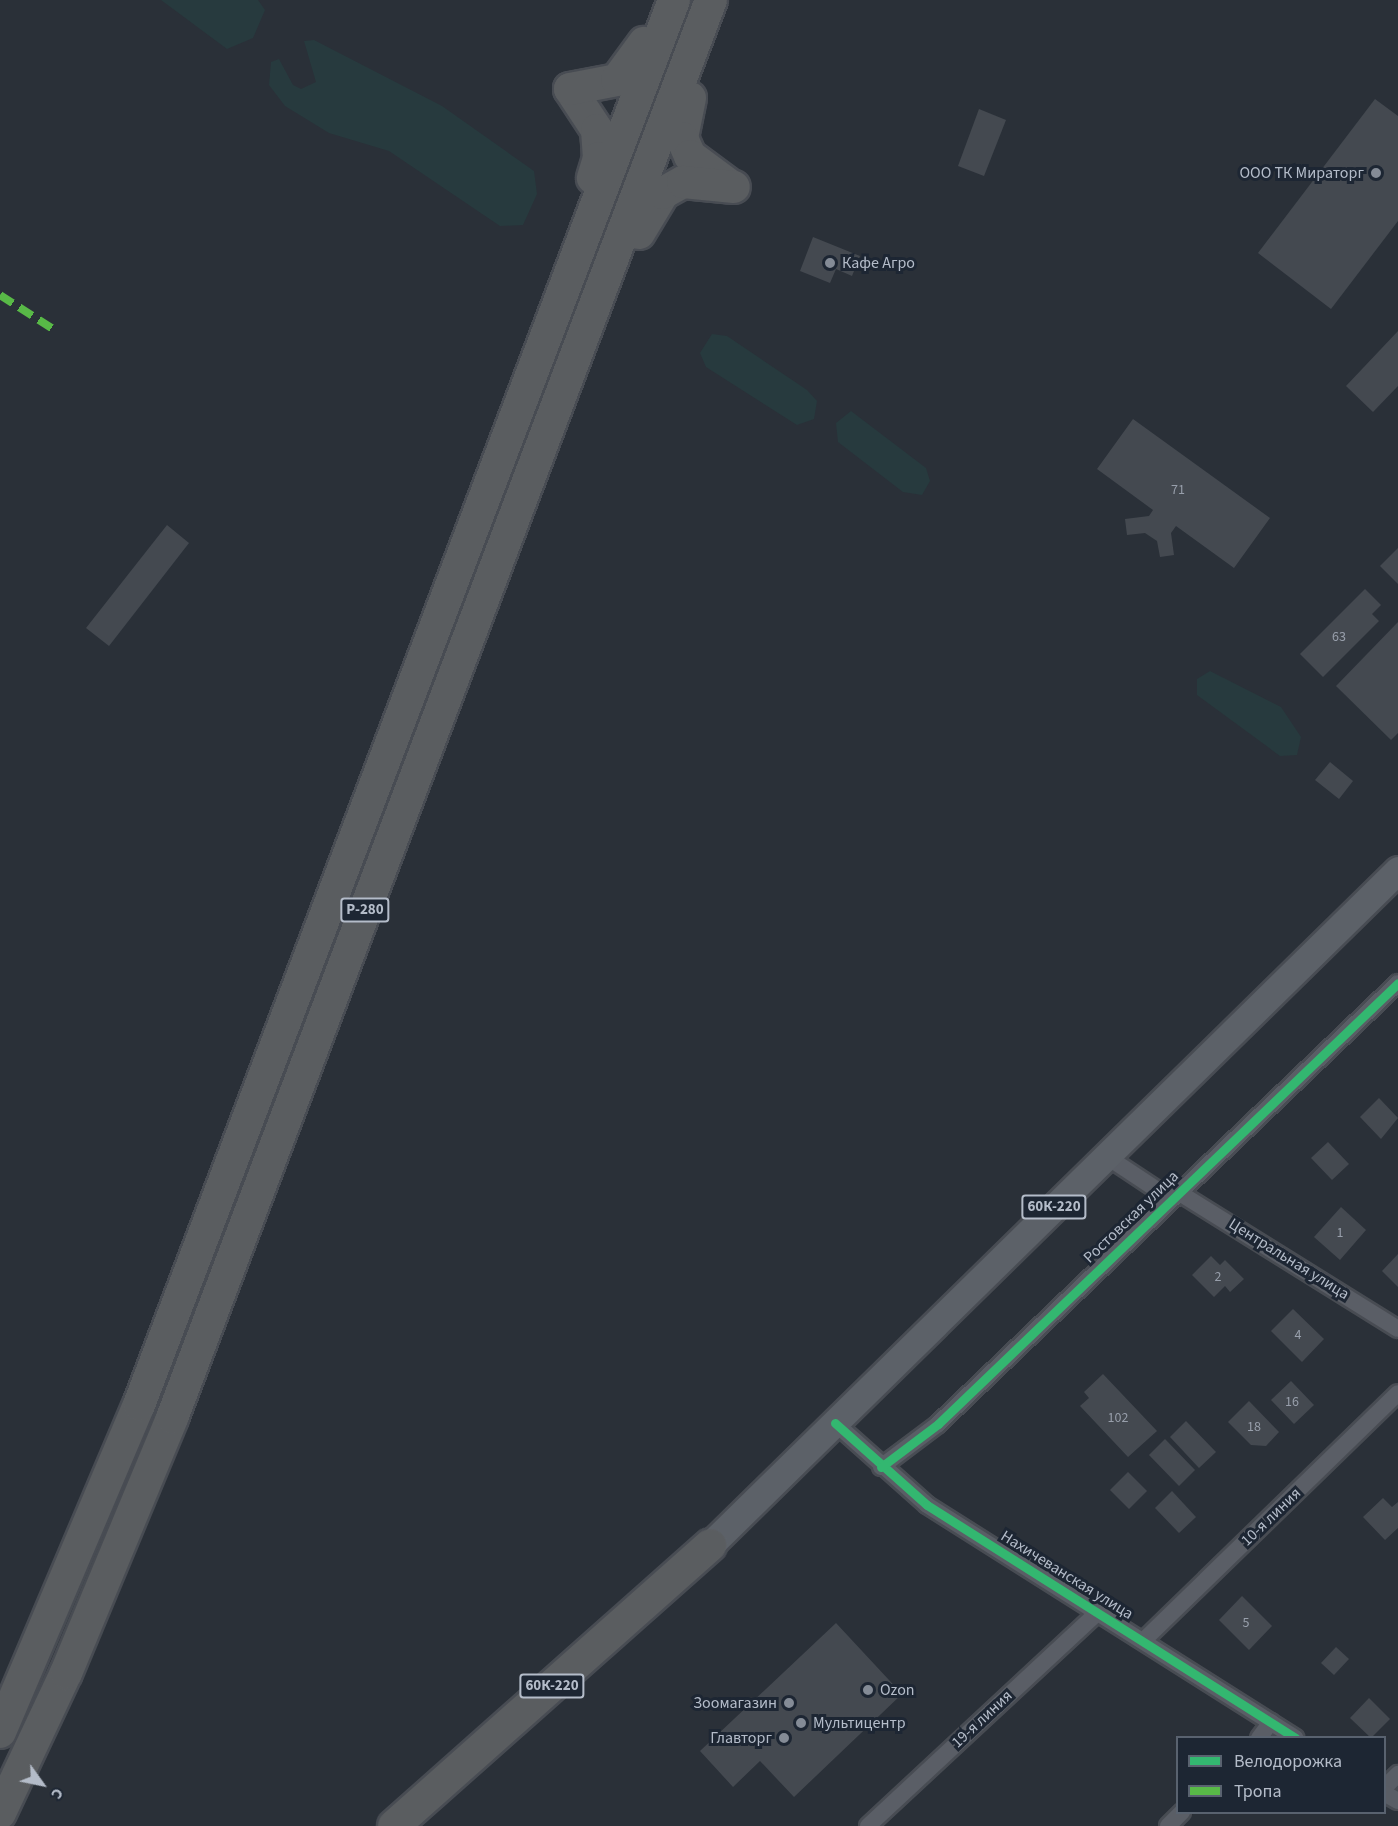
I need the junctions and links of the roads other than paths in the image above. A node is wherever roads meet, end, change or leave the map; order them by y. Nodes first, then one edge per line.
1 (660, 0) edge
2 (674, 0) edge
3 (711, 0) edge
4 (727, 0) edge
5 (473, 627) junction
6 (419, 669) junction
7 (1398, 870) edge
8 (1398, 983) edge
9 (1106, 1156) junction
10 (1174, 1196) junction
11 (1398, 1329) edge
12 (1398, 1393) edge
13 (835, 1423) junction
14 (881, 1467) junction
15 (710, 1545) junction
16 (1097, 1613) junction
17 (1144, 1640) junction
18 (1271, 1722) junction
19 (0, 1732) edge
20 (1260, 1736) edge
21 (1294, 1736) edge
22 (1398, 1774) edge
23 (1386, 1786) edge
24 (0, 1813) edge
25 (1180, 1814) edge
26 (394, 1826) edge
27 (427, 1826) edge
28 (868, 1826) edge
29 (1168, 1826) edge

1 - 6 highway
2 - 6 highway, Р-280
3 - 5 highway, Р-280
4 - 5 highway
5 - 24 highway, Р-280
6 - 19 highway, Р-280
7 - 9 main road, 60К-220
8 - 10 street, Ростовская улица
9 - 10 street, Центральная улица
9 - 13 main road, 60К-220
10 - 11 street, Центральная улица
10 - 14 street, Ростовская улица
12 - 17 street, 10-я линия
13 - 14 street, Нахичеванская улица
13 - 15 main road, 60К-220
14 - 16 street, Нахичеванская улица
15 - 26 highway, 60К-220
15 - 27 highway, 60К-220
16 - 17 street, Нахичеванская улица
16 - 28 street, 19-я линия
17 - 18 street, Нахичеванская улица
18 - 20 street
18 - 21 street, Нахичеванская улица
22 - 23 street
25 - 29 street

